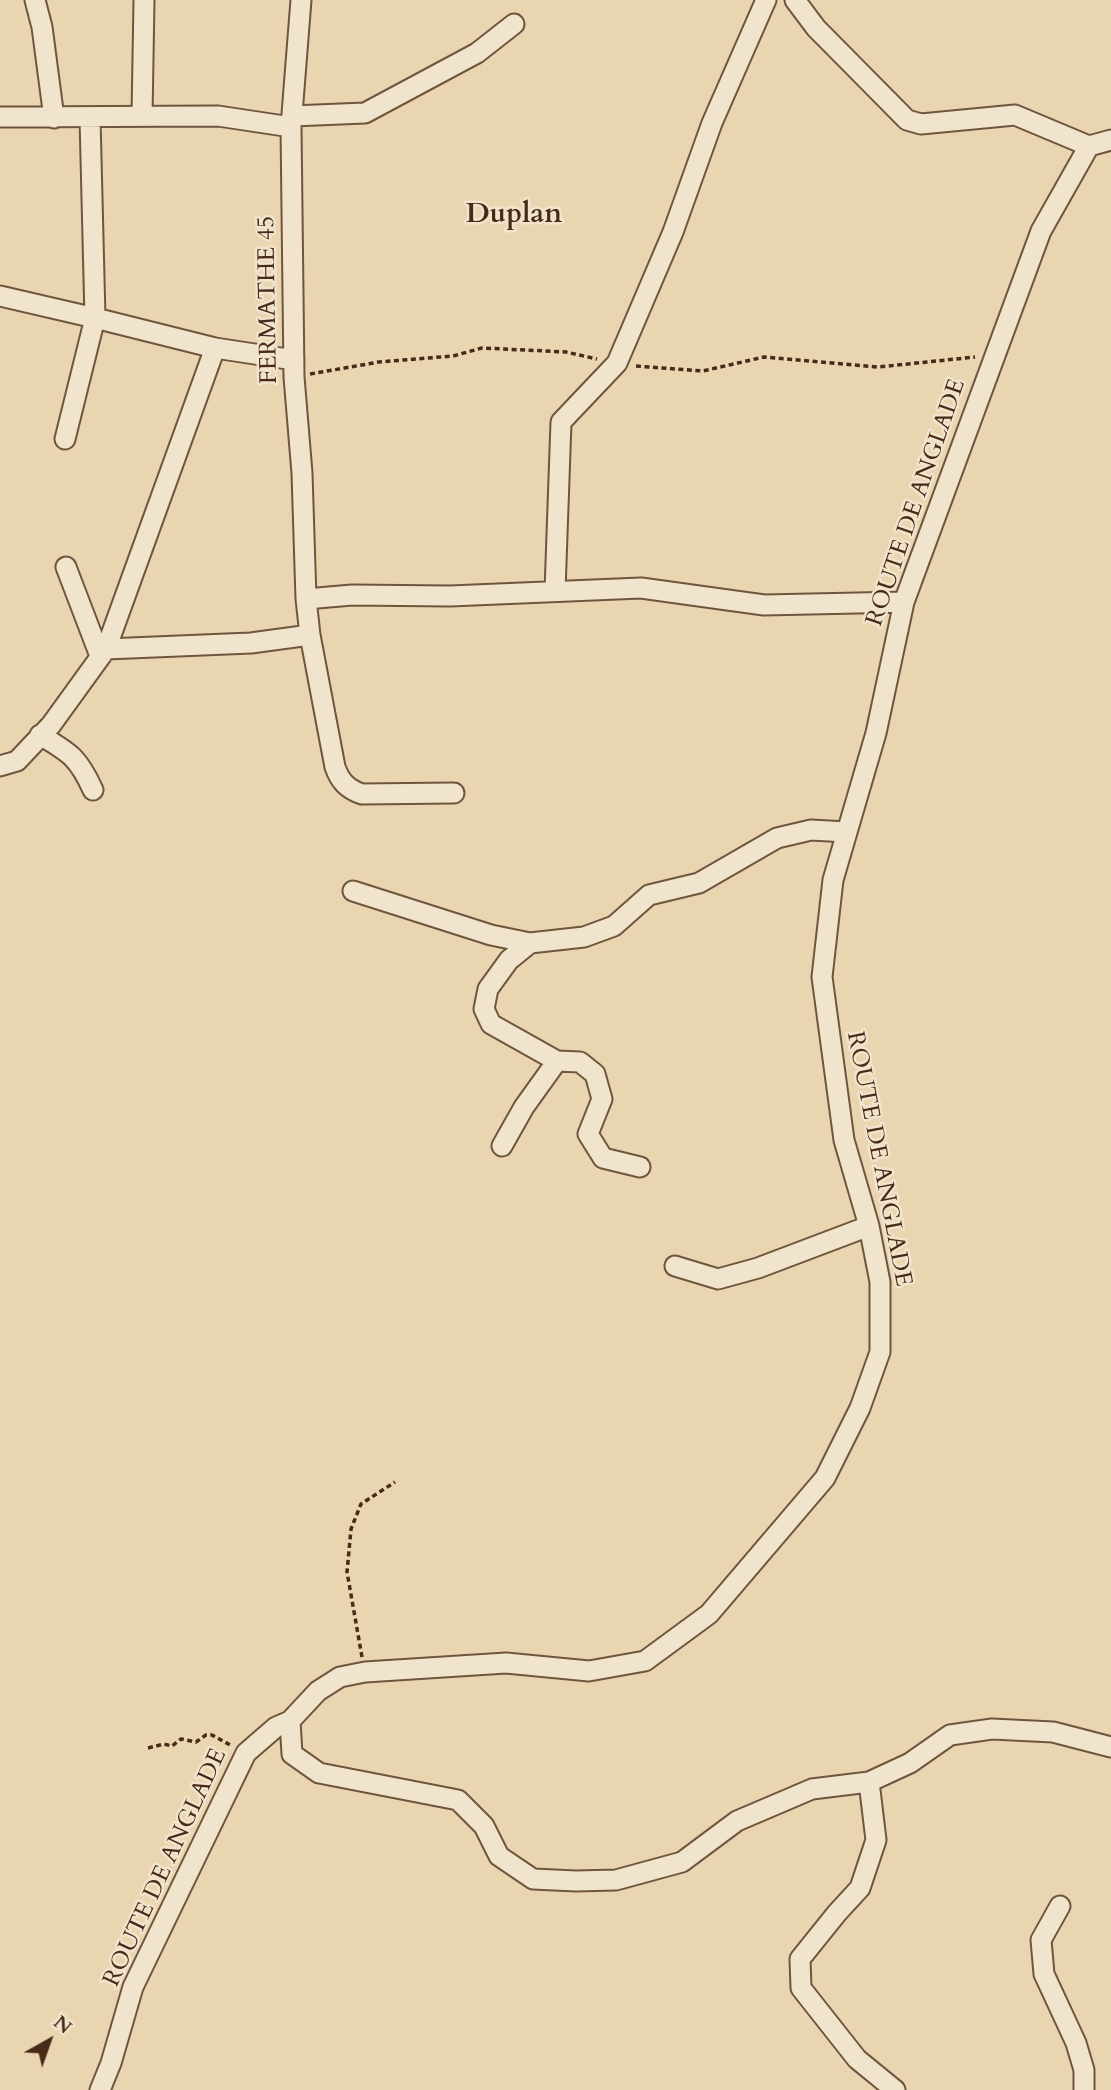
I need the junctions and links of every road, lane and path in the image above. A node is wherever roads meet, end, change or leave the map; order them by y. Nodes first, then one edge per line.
1 (35, 0) edge
2 (144, 0) edge
3 (301, 0) edge
4 (766, 0) edge
5 (795, 0) edge
6 (514, 24) dead end
7 (142, 116) junction
8 (0, 117) edge
9 (54, 118) junction
10 (90, 118) junction
11 (291, 121) junction
12 (1111, 140) edge
13 (1089, 146) junction
14 (0, 296) edge
15 (95, 318) junction
16 (215, 348) junction
17 (994, 354) junction
18 (617, 363) junction
19 (294, 368) junction
20 (65, 439) dead end
21 (66, 567) dead end
22 (555, 591) junction
23 (306, 599) junction
24 (904, 602) junction
25 (310, 635) junction
26 (103, 652) junction
27 (40, 736) junction
28 (0, 766) edge
29 (93, 790) dead end
30 (454, 793) dead end
31 (847, 832) junction
32 (353, 891) dead end
33 (530, 943) junction
34 (557, 1061) junction
35 (502, 1146) dead end
36 (639, 1167) dead end
37 (869, 1226) junction
38 (676, 1266) dead end
39 (395, 1482) dead end
40 (365, 1672) junction
41 (290, 1721) junction
42 (1111, 1747) edge
43 (148, 1748) dead end
44 (246, 1753) junction
45 (869, 1782) junction
46 (1060, 1906) dead end
47 (100, 2090) edge
48 (895, 2090) edge
49 (1084, 2090) edge

1 - 9 street
2 - 7 street
3 - 11 street, FERMATHE 45
4 - 18 street
5 - 13 street
6 - 11 street
7 - 10 street
7 - 11 street
8 - 9 street
9 - 10 street
10 - 15 street
11 - 19 street, FERMATHE 45
12 - 13 street
13 - 17 street, ROUTE DE ANGLADE
14 - 15 street
15 - 16 street
15 - 20 street
16 - 19 street
16 - 26 street
17 - 18 path
17 - 24 street, ROUTE DE ANGLADE
18 - 19 path
18 - 22 street
19 - 23 street, FERMATHE 45
21 - 26 street
22 - 23 street
22 - 24 street
23 - 25 street, FERMATHE 45
24 - 31 street, ROUTE DE ANGLADE
25 - 26 street
25 - 30 street, FERMATHE 45
26 - 27 street
27 - 28 street
27 - 29 street
31 - 33 street
31 - 37 street, ROUTE DE ANGLADE
32 - 33 street
33 - 34 street
34 - 35 street
34 - 36 street
37 - 38 street
37 - 40 street, ROUTE DE ANGLADE
39 - 40 path
40 - 41 street, ROUTE DE ANGLADE
41 - 44 street, ROUTE DE ANGLADE
41 - 45 street
42 - 45 street
43 - 44 path
44 - 47 street, ROUTE DE ANGLADE
45 - 48 street
46 - 49 street

